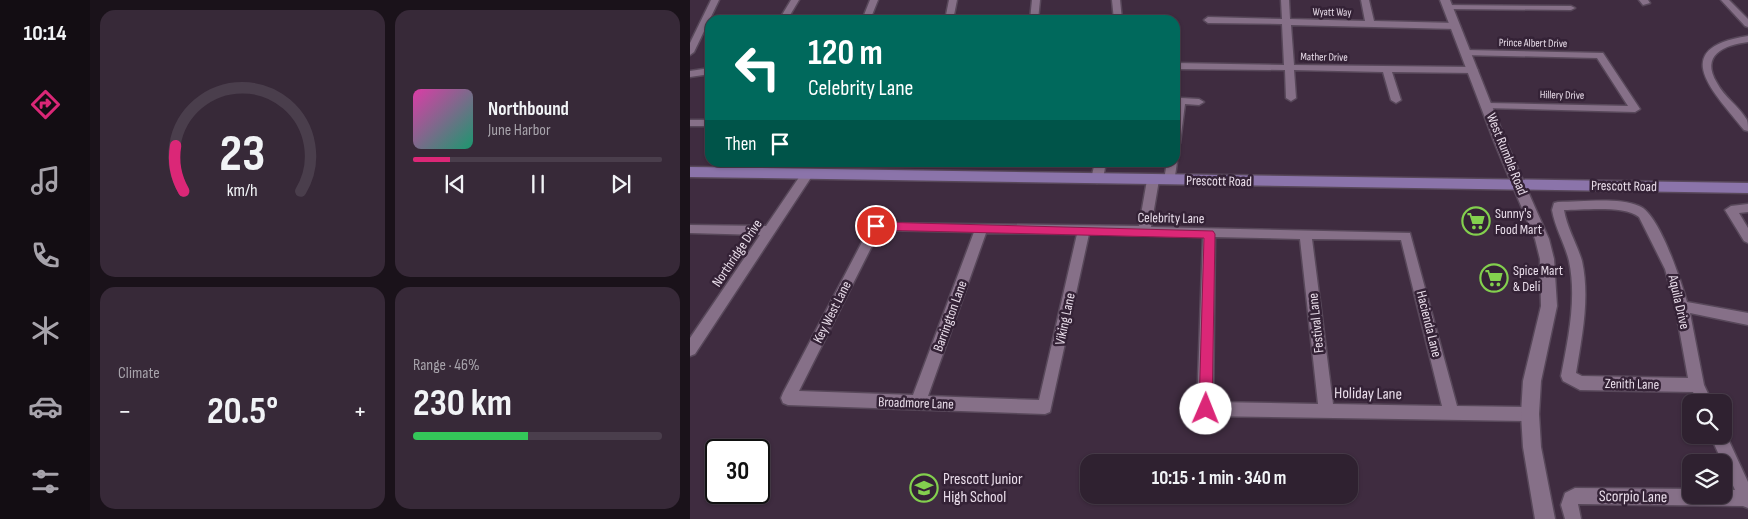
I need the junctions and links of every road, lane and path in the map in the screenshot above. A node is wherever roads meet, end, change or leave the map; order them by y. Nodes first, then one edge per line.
1 (715, 0) edge
2 (795, 0) edge
3 (874, 0) edge
4 (953, 0) edge
5 (1036, 0) edge
6 (1116, 0) edge
7 (1285, 0) edge
8 (1366, 0) edge
9 (1566, 0) edge
10 (1725, 0) edge
11 (1447, 3) edge
12 (708, 15) edge
13 (786, 15) edge
14 (868, 15) edge
15 (950, 15) edge
16 (1034, 15) edge
17 (1118, 15) edge
18 (1208, 20) dead end
19 (705, 21) edge
20 (1286, 22) junction
21 (1370, 24) junction
22 (1748, 24) edge
23 (1456, 26) junction
24 (1748, 39) edge
25 (690, 52) edge
26 (1466, 53) junction
27 (1180, 66) edge
28 (1288, 68) junction
29 (1387, 69) junction
30 (1473, 70) junction
31 (705, 72) edge
32 (690, 74) edge
33 (1291, 98) dead end
34 (1396, 100) dead end
35 (1199, 102) dead end
36 (1488, 106) junction
37 (1180, 108) edge
38 (1635, 109) joint
39 (690, 123) edge
40 (705, 123) edge
41 (1748, 128) edge
42 (1100, 167) edge
43 (1171, 167) edge
44 (690, 172) edge
45 (808, 173) junction
46 (1097, 178) junction
47 (1153, 180) junction
48 (1170, 180) junction
49 (1519, 185) junction
50 (1748, 188) edge
51 (1748, 208) edge
52 (876, 226) joint
53 (690, 229) edge
54 (981, 229) junction
55 (1084, 231) junction
56 (769, 232) junction
57 (1144, 232) junction
58 (1209, 234) junction
59 (1306, 235) junction
60 (1406, 236) joint
61 (1748, 238) edge
62 (1682, 306) junction
63 (1748, 319) edge
64 (690, 350) edge
65 (1568, 376) joint
66 (1697, 385) junction
67 (1701, 394) edge
68 (788, 398) joint
69 (918, 403) junction
70 (1045, 407) joint
71 (1326, 411) junction
72 (1451, 413) junction
73 (1530, 414) junction
74 (1722, 444) edge
75 (1748, 499) edge
76 (1545, 519) edge
77 (1573, 519) edge

1 - 12 street
2 - 13 street
3 - 14 street
4 - 15 street
5 - 16 street
6 - 17 street
7 - 20 street
8 - 21 street
9 - 11 street
10 - 22 street
11 - 23 street, West Rumble Road
18 - 20 street, Wyatt Way
19 - 25 street
20 - 21 street, Wyatt Way
20 - 28 street
21 - 23 street, Wyatt Way
23 - 26 street, West Rumble Road
24 - 41 street
26 - 30 street, West Rumble Road
26 - 38 street, Prince Albert Drive
27 - 28 street, Mather Drive
28 - 29 street, Mather Drive
28 - 33 street
29 - 30 street, Mather Drive
29 - 34 street
30 - 36 street, West Rumble Road
31 - 32 street
35 - 37 street
36 - 38 street, Hillery Drive
36 - 49 street, West Rumble Road
39 - 40 street
42 - 46 street
43 - 48 street
44 - 45 main road, Prescott Road
45 - 46 main road, Prescott Road
45 - 56 street, Northridge Drive
46 - 47 main road, Prescott Road
47 - 48 main road, Prescott Road
47 - 57 street
48 - 49 main road, Prescott Road
49 - 50 main road, Prescott Road
49 - 73 street, West Rumble Road
51 - 61 street
52 - 54 street, Celebrity Lane
52 - 68 street, Key West Lane
53 - 56 street
54 - 55 street, Celebrity Lane
54 - 69 street, Barrington Lane
55 - 57 street, Celebrity Lane
55 - 70 street, Viking Lane
56 - 64 street, Northridge Drive
57 - 58 street, Celebrity Lane
58 - 59 street, Celebrity Lane
58 - 71 street, Holiday Lane
59 - 60 street, Celebrity Lane
59 - 71 street, Festival Lane
60 - 72 street, Hacienda Lane
62 - 63 street
62 - 65 street, Aquila Drive
62 - 66 street, Aquila Drive
65 - 66 street, Zenith Lane
66 - 67 street, Aquila Drive
68 - 69 street, Broadmore Lane
69 - 70 street, Broadmore Lane
71 - 72 street, Holiday Lane
72 - 73 street, Holiday Lane
73 - 76 street, West Rumble Road
74 - 75 street
75 - 77 street, Scorpio Lane

